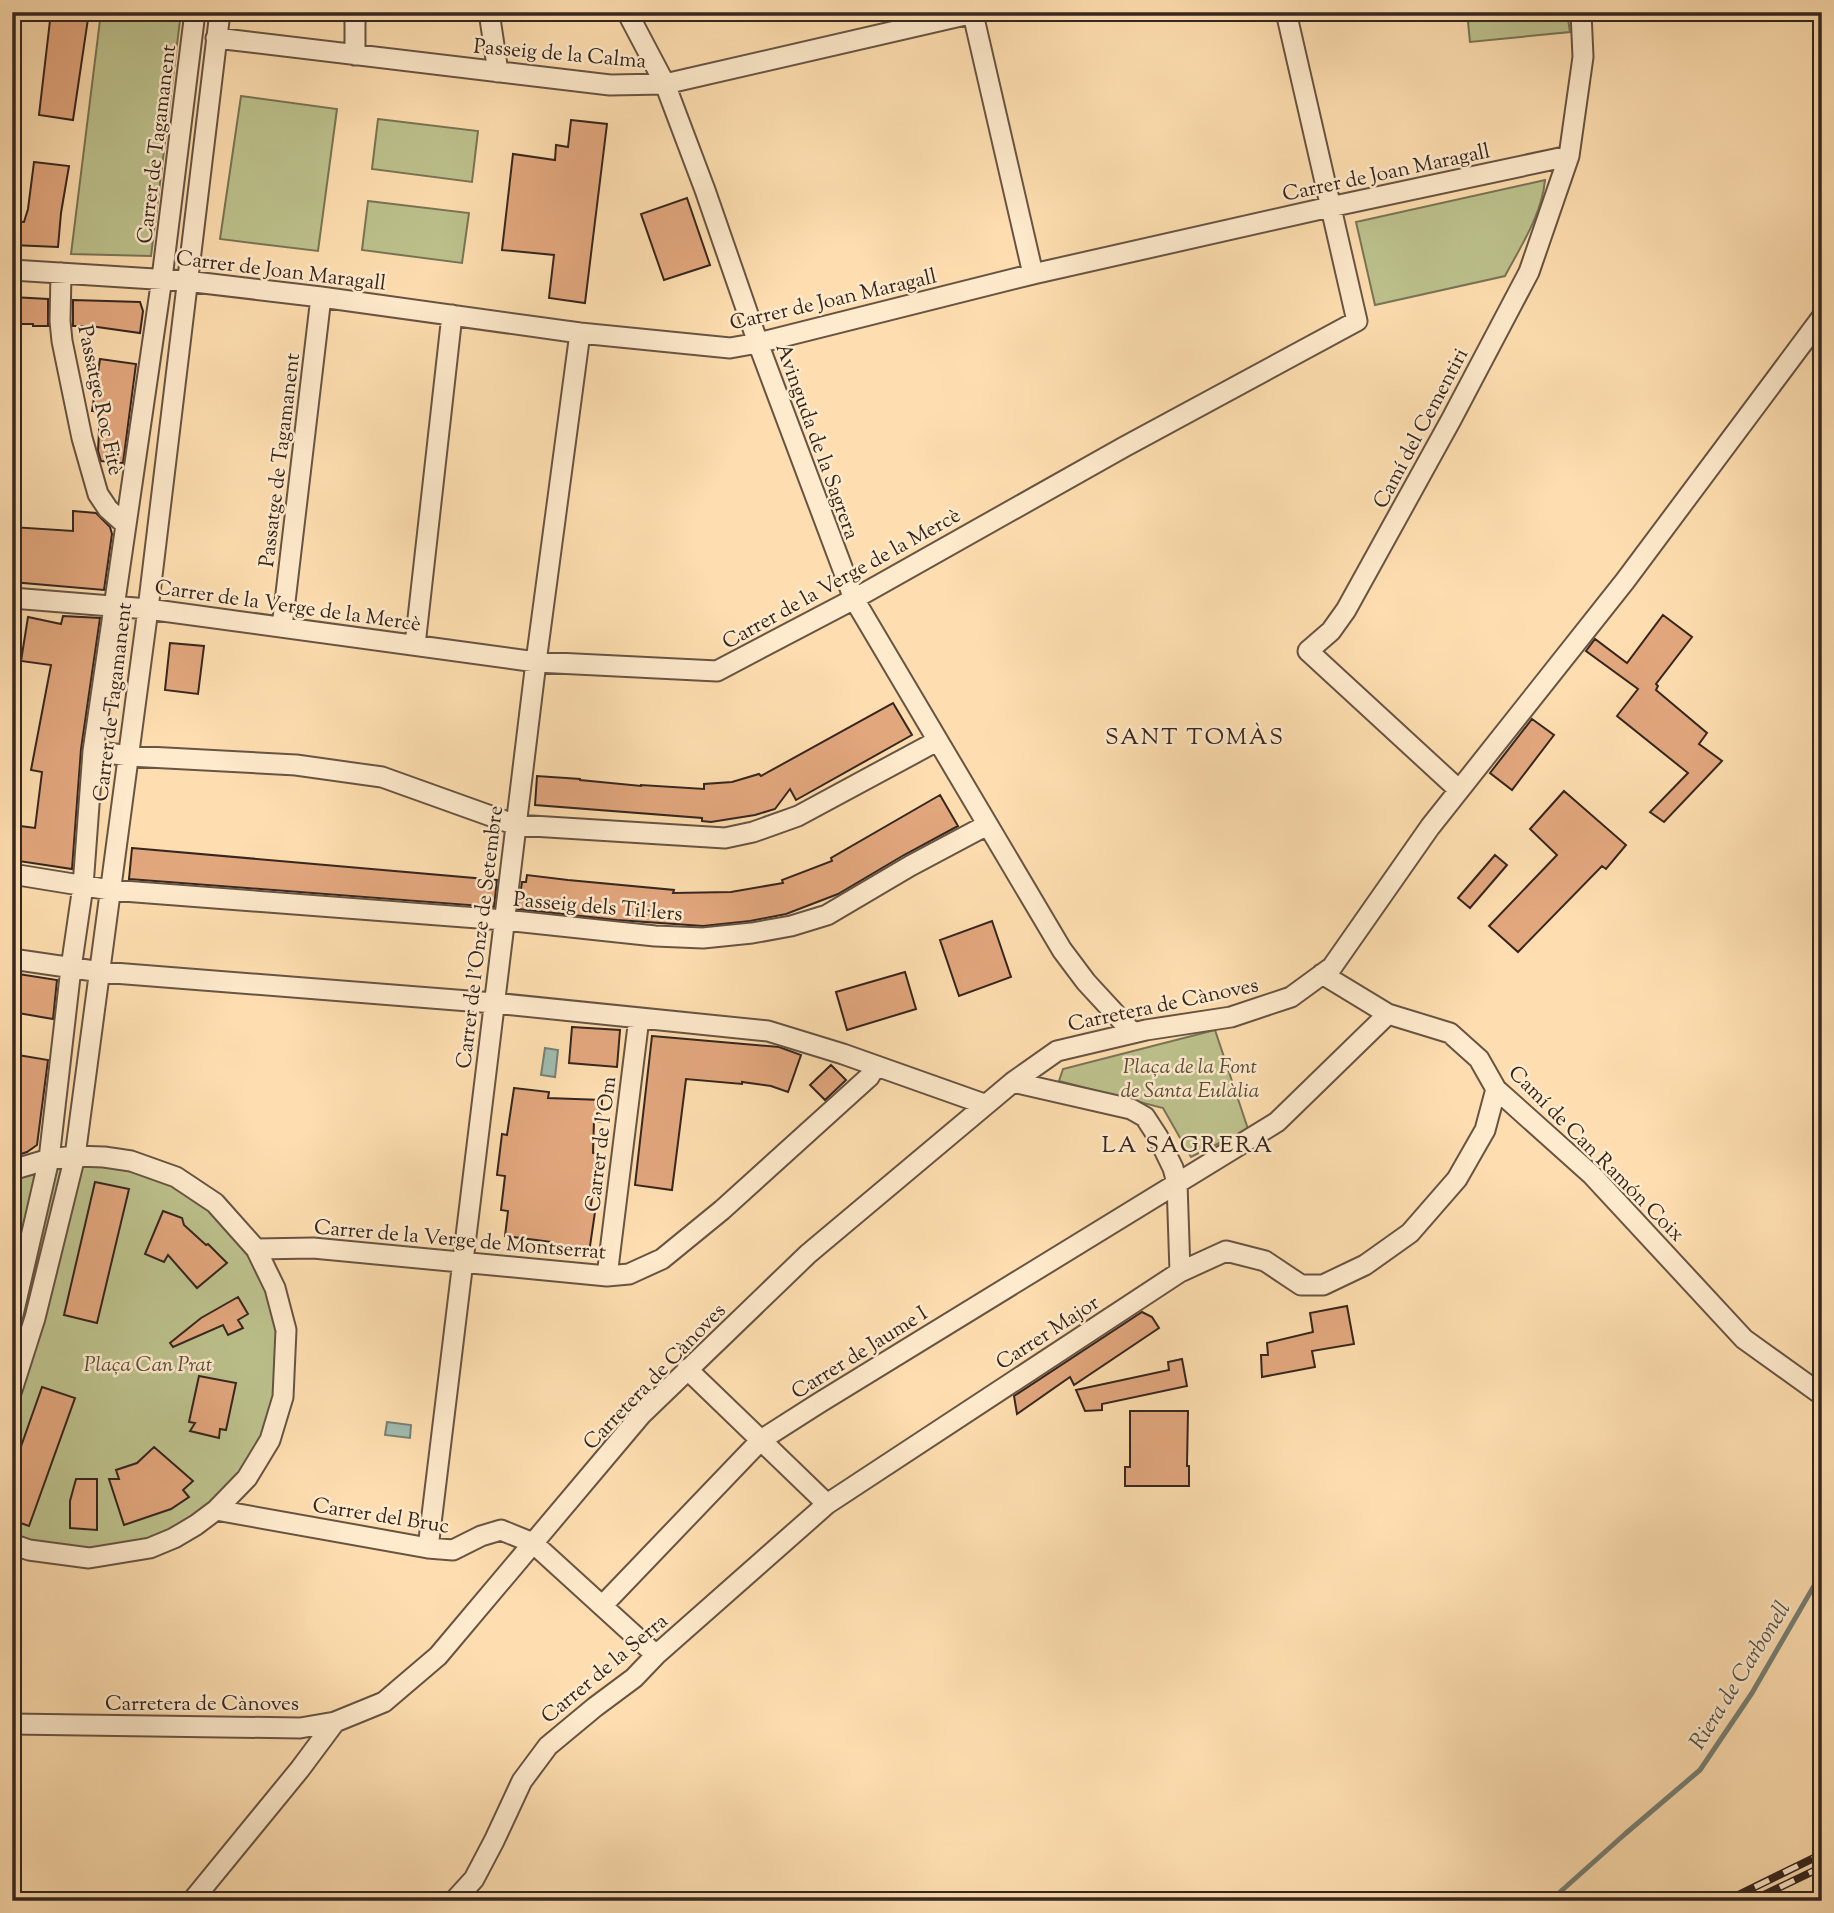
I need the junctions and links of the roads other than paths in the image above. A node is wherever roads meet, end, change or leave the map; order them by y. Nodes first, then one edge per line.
1 (195, 12) edge
2 (220, 12) edge
3 (355, 12) edge
4 (489, 12) edge
5 (627, 12) edge
6 (1286, 12) edge
7 (1581, 12) edge
8 (975, 13) edge
9 (216, 38) junction
10 (355, 55) junction
11 (498, 72) junction
12 (665, 84) junction
13 (1569, 156) junction
14 (1330, 206) junction
15 (12, 271) edge
16 (61, 273) junction
17 (1033, 274) junction
18 (162, 278) junction
19 (186, 281) junction
20 (321, 297) junction
21 (452, 315) junction
22 (1822, 317) edge
23 (580, 332) junction
24 (758, 343) junction
25 (126, 525) junction
26 (12, 598) edge
27 (854, 599) junction
28 (114, 607) junction
29 (148, 609) junction
30 (282, 628) junction
31 (415, 645) junction
32 (536, 662) junction
33 (937, 741) junction
34 (93, 751) junction
35 (129, 756) junction
36 (1460, 789) junction
37 (516, 825) junction
38 (987, 825) junction
39 (12, 874) edge
40 (83, 887) junction
41 (110, 890) junction
42 (504, 920) junction
43 (12, 959) edge
44 (71, 968) junction
45 (101, 972) junction
46 (1322, 974) junction
47 (494, 1003) junction
48 (1388, 1014) junction
49 (639, 1018) junction
50 (1133, 1034) junction
51 (875, 1067) junction
52 (1013, 1082) junction
53 (1496, 1089) junction
54 (985, 1104) junction
55 (75, 1156) junction
56 (49, 1159) junction
57 (12, 1170) edge
58 (1177, 1183) junction
59 (256, 1249) junction
60 (462, 1261) junction
61 (1180, 1272) junction
62 (607, 1276) junction
63 (12, 1319) edge
64 (687, 1369) junction
65 (12, 1390) edge
66 (1822, 1395) edge
67 (761, 1440) junction
68 (827, 1504) junction
69 (216, 1510) junction
70 (533, 1543) junction
71 (12, 1544) edge
72 (428, 1548) junction
73 (602, 1606) junction
74 (656, 1655) junction
75 (335, 1722) junction
76 (12, 1724) edge
77 (192, 1901) edge
78 (454, 1901) edge

1 - 18 street, Carrer de Tagamanent
2 - 9 street, Carrer de Tagamanent
3 - 10 street
4 - 11 street
5 - 12 street, Avinguda de la Sagrera
6 - 14 street
7 - 13 street, Camí del Cementiri
8 - 12 street, Passeig de la Calma
8 - 17 street
9 - 10 street, Passeig de la Calma
9 - 19 street, Carrer de Tagamanent
10 - 11 street, Passeig de la Calma
11 - 12 street, Passeig de la Calma
12 - 24 street, Avinguda de la Sagrera
13 - 14 street, Carrer de Joan Maragall
13 - 36 street, Camí del Cementiri
14 - 17 street, Carrer de Joan Maragall
14 - 27 street, Carrer de la Verge de la Mercè
15 - 16 street, Carrer de Joan Maragall
16 - 18 street, Carrer de Joan Maragall
16 - 25 street, Passatge Roc Fitè
17 - 24 street, Carrer de Joan Maragall
18 - 19 street, Carrer de Joan Maragall
18 - 25 street, Carrer de Tagamanent
19 - 20 street, Carrer de Joan Maragall
19 - 29 street, Carrer de Tagamanent
20 - 21 street, Carrer de Joan Maragall
20 - 30 street, Passatge de Tagamanent
21 - 23 street, Carrer de Joan Maragall
21 - 31 street
22 - 36 street, Carretera de Cànoves
23 - 24 street, Carrer de Joan Maragall
23 - 32 street, Carrer de l'Onze de Setembre
24 - 27 street, Avinguda de la Sagrera
25 - 28 street, Carrer de Tagamanent
26 - 28 street, Carrer de la Verge de la Mercè
27 - 32 street, Carrer de la Verge de la Mercè
27 - 33 street, Avinguda de la Sagrera
28 - 29 street, Carrer de la Verge de la Mercè
28 - 34 street, Carrer de Tagamanent
29 - 30 street, Carrer de la Verge de la Mercè
29 - 35 street, Carrer de Tagamanent
30 - 31 street, Carrer de la Verge de la Mercè
31 - 32 street, Carrer de la Verge de la Mercè
32 - 37 street, Carrer de l'Onze de Setembre
33 - 37 street
33 - 38 street, Avinguda de la Sagrera
34 - 35 street
34 - 40 street, Carrer de Tagamanent
35 - 37 street
35 - 41 street, Carrer de Tagamanent
36 - 46 street, Carretera de Cànoves
37 - 42 street, Carrer de l'Onze de Setembre
38 - 42 street, Passeig dels Til·lers
38 - 50 street, Avinguda de la Sagrera
39 - 40 street, Passeig dels Til·lers
40 - 41 street, Passeig dels Til·lers
40 - 44 street, Carrer de Tagamanent
41 - 42 street, Passeig dels Til·lers
41 - 45 street, Carrer de Tagamanent
42 - 47 street, Carrer de l'Onze de Setembre
43 - 44 street
44 - 45 street
44 - 56 street, Carrer de Tagamanent
45 - 47 street
45 - 55 street, Carrer de Tagamanent
46 - 48 street, Camí de Can Ramón Coix
46 - 50 street, Carretera de Cànoves
47 - 49 street
47 - 60 street, Carrer de l'Onze de Setembre
48 - 53 street, Camí de Can Ramón Coix
48 - 58 street, Carrer de Jaume I
49 - 51 street
49 - 62 street, Carrer de l'Om
50 - 52 street, Carretera de Cànoves
51 - 54 street
51 - 62 street, Carrer de la Verge de Montserrat
52 - 54 street, Carretera de Cànoves
52 - 58 street
53 - 61 street, Carrer Major
53 - 66 street, Camí de Can Ramón Coix
54 - 64 street, Carretera de Cànoves
55 - 56 street
55 - 59 street
55 - 65 street, Carrer de Tagamanent
56 - 57 street
56 - 63 street, Carrer de Tagamanent
58 - 61 street
58 - 67 street, Carrer de Jaume I
59 - 60 street, Carrer de la Verge de Montserrat
59 - 69 street
60 - 62 street, Carrer de la Verge de Montserrat
60 - 72 street, Carrer de l'Onze de Setembre
61 - 68 street, Carrer Major
64 - 67 street
64 - 70 street, Carretera de Cànoves
67 - 68 street
67 - 73 street, Carrer de Jaume I
68 - 74 street, Carrer de la Serra
69 - 71 street
69 - 72 street, Carrer del Bruc
70 - 72 street, Carrer del Bruc
70 - 73 street
70 - 75 street, Carretera de Cànoves
73 - 74 street
74 - 78 street, Carrer de la Serra
75 - 76 street, Carretera de Cànoves
75 - 77 street

